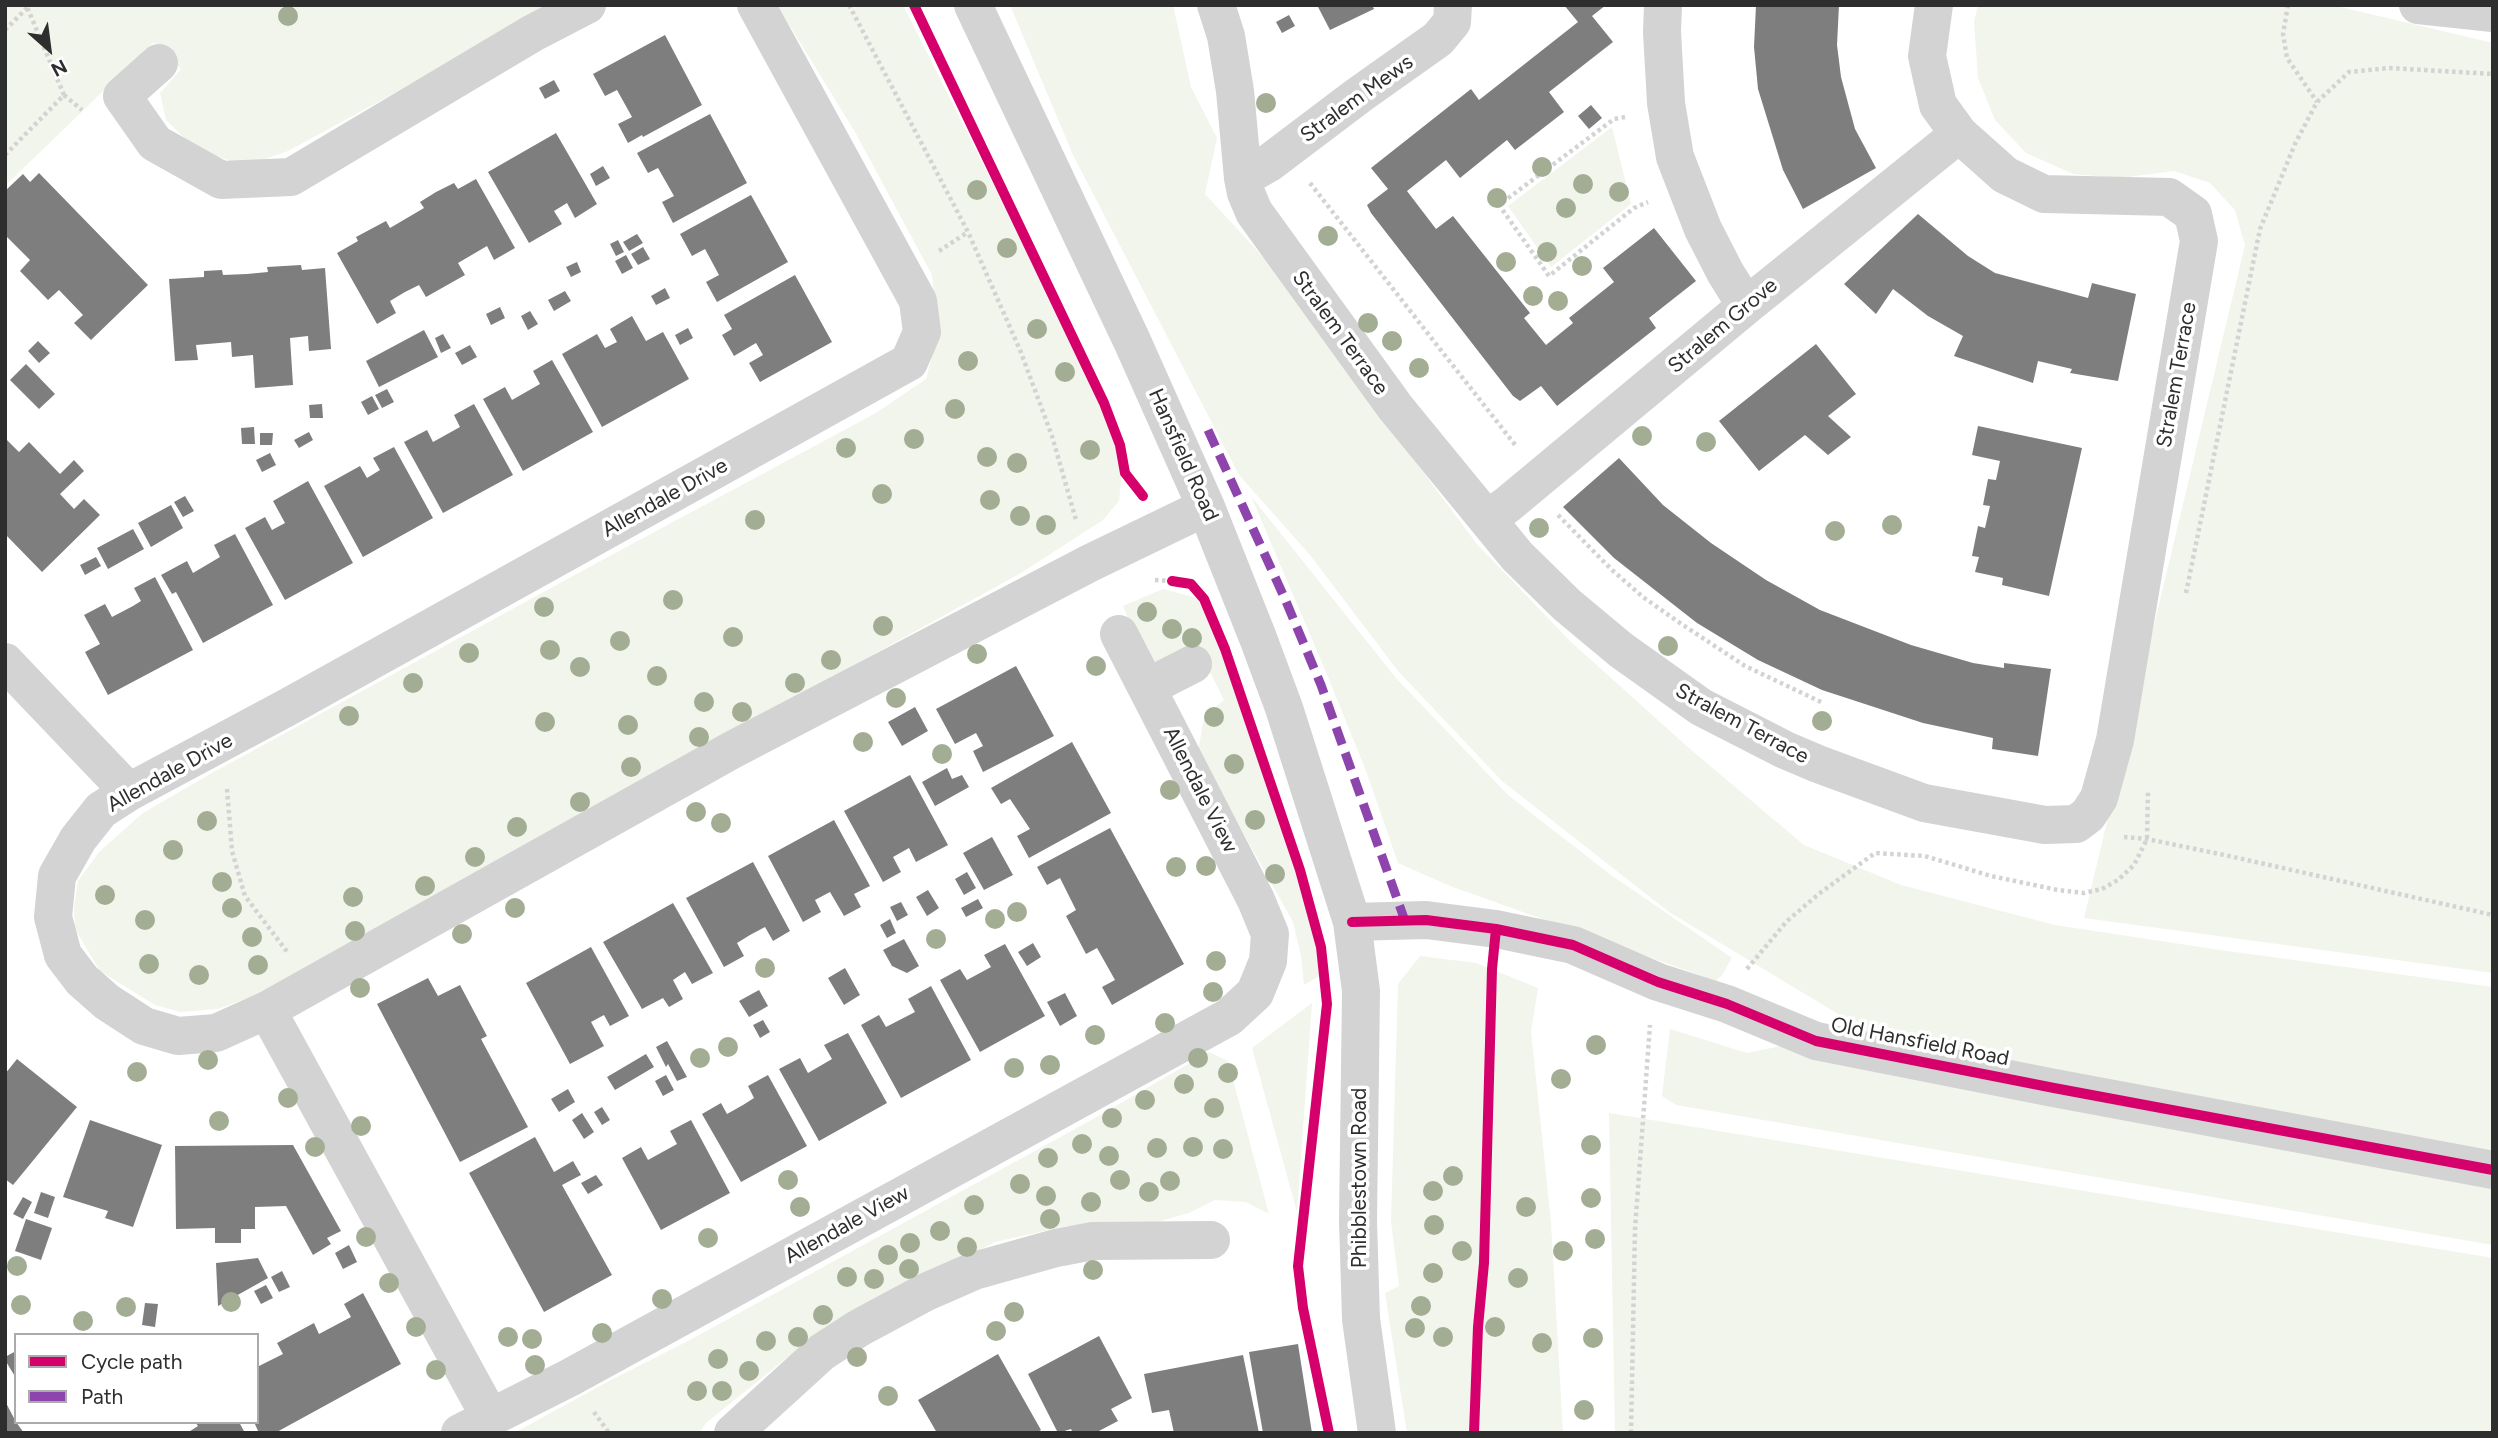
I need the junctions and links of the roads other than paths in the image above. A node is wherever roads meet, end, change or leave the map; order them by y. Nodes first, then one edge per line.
1 (587, 5) edge
2 (756, 5) edge
3 (973, 5) edge
4 (1216, 5) edge
5 (1453, 5) edge
6 (1663, 5) edge
7 (1934, 5) edge
8 (2418, 5) edge
9 (2493, 13) edge
10 (159, 63) dead end
11 (1959, 134) junction
12 (1243, 178) junction
13 (1746, 306) junction
14 (1206, 507) junction
15 (1487, 519) junction
16 (1119, 634) dead end
17 (5, 662) edge
18 (1193, 664) dead end
19 (1147, 687) junction
20 (129, 792) junction
21 (1352, 922) junction
22 (267, 1010) junction
23 (2493, 1170) edge
24 (1210, 1240) dead end
25 (475, 1425) edge
26 (733, 1433) edge
27 (1377, 1433) edge

1 - 10 street
2 - 20 street, Allendale Drive
3 - 14 street, Hansfield Road
4 - 12 street, Stralem Terrace
5 - 12 street, Stralem Mews
6 - 13 street
7 - 11 street
8 - 9 street
11 - 13 street, Stralem Grove
11 - 15 street, Stralem Terrace
12 - 15 street, Stralem Terrace
13 - 15 street, Stralem Grove
14 - 21 street, Hansfield Road
14 - 22 street, Allendale Drive
16 - 19 street, Allendale View
17 - 20 street
18 - 19 street
19 - 25 street, Allendale View
20 - 22 street, Allendale Drive
21 - 23 street, Old Hansfield Road
21 - 27 street, Phibblestown Road
22 - 25 street, Allendale View
24 - 26 street

